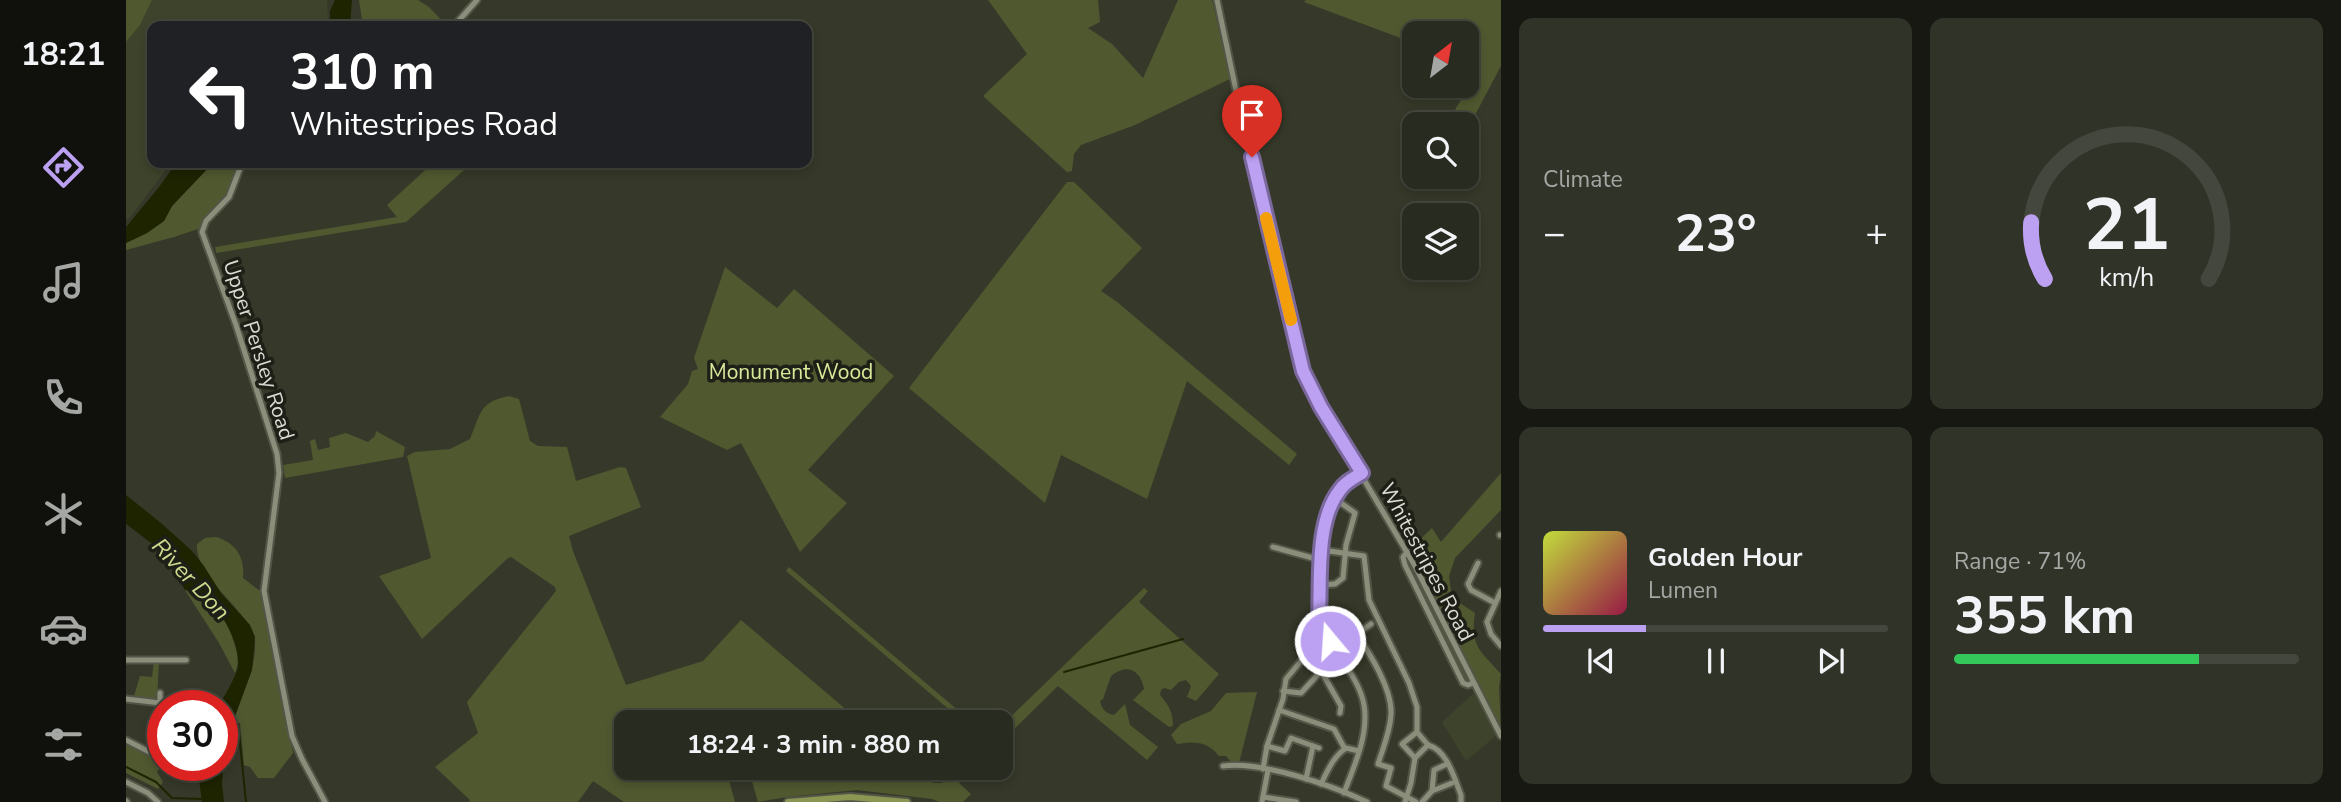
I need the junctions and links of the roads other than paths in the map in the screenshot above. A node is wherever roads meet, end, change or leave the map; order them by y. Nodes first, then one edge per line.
1 (477, 0) edge
2 (1217, 0) edge
3 (458, 21) edge
4 (240, 168) edge
5 (1362, 473) junction
6 (1334, 498) junction
7 (1273, 547) dead end
8 (1322, 550) junction
9 (1281, 551) junction
10 (1345, 554) junction
11 (1278, 558) dead end
12 (1320, 560) junction
13 (1478, 563) dead end
14 (1320, 585) junction
15 (1501, 591) edge
16 (1495, 603) junction
17 (1371, 624) dead end
18 (1356, 634) junction
19 (1330, 641) junction
20 (1501, 646) edge
21 (1335, 649) junction
22 (1311, 653) junction
23 (126, 660) edge
24 (186, 660) dead end
25 (1322, 669) junction
26 (1283, 691) junction
27 (126, 699) edge
28 (147, 701) edge
29 (1279, 710) junction
30 (1340, 713) dead end
31 (1417, 732) junction
32 (1501, 736) edge
33 (126, 740) edge
34 (1428, 745) junction
35 (1267, 746) junction
36 (1345, 749) junction
37 (147, 751) edge
38 (1285, 751) junction
39 (1359, 751) junction
40 (1293, 753) dead end
41 (1415, 758) junction
42 (1447, 764) junction
43 (1223, 766) dead end
44 (1266, 769) junction
45 (1306, 779) junction
46 (126, 782) edge
47 (1452, 783) dead end
48 (1321, 784) junction
49 (1432, 791) junction
50 (1344, 793) junction
51 (1262, 799) edge
52 (1406, 800) edge
53 (1364, 801) edge
54 (158, 802) edge
55 (325, 802) edge
56 (788, 802) edge
57 (907, 802) edge
58 (1284, 802) edge
59 (1296, 802) edge
60 (1416, 802) edge
61 (1422, 802) edge
62 (1461, 802) edge

1 - 3 street
2 - 5 street, Whitestripes Road
4 - 55 street, Upper Persley Road
5 - 6 street
5 - 32 street, Whitestripes Road
6 - 8 street
6 - 10 street
7 - 9 street
8 - 10 street
8 - 12 street
9 - 11 street
9 - 12 street
10 - 14 street
10 - 31 street
12 - 14 street
13 - 16 street
14 - 19 street
15 - 16 street
16 - 20 street
17 - 18 street
18 - 21 street
18 - 52 street
19 - 21 street
19 - 22 street
21 - 39 street
22 - 25 street
22 - 26 street
23 - 24 street
25 - 26 street
25 - 30 street
26 - 29 street
27 - 28 street
29 - 35 street
29 - 36 street
31 - 34 street
31 - 41 street
33 - 37 street
34 - 41 street
34 - 42 street
35 - 38 street
35 - 44 street
36 - 39 street
36 - 48 street
38 - 40 street
38 - 45 street
39 - 50 street
41 - 52 street
42 - 49 street
42 - 62 street
43 - 44 street
44 - 45 street
44 - 51 street
45 - 48 street
46 - 54 street
47 - 49 street
48 - 50 street
49 - 61 street
50 - 53 street
51 - 58 street
52 - 60 street
56 - 57 main road
58 - 59 street

